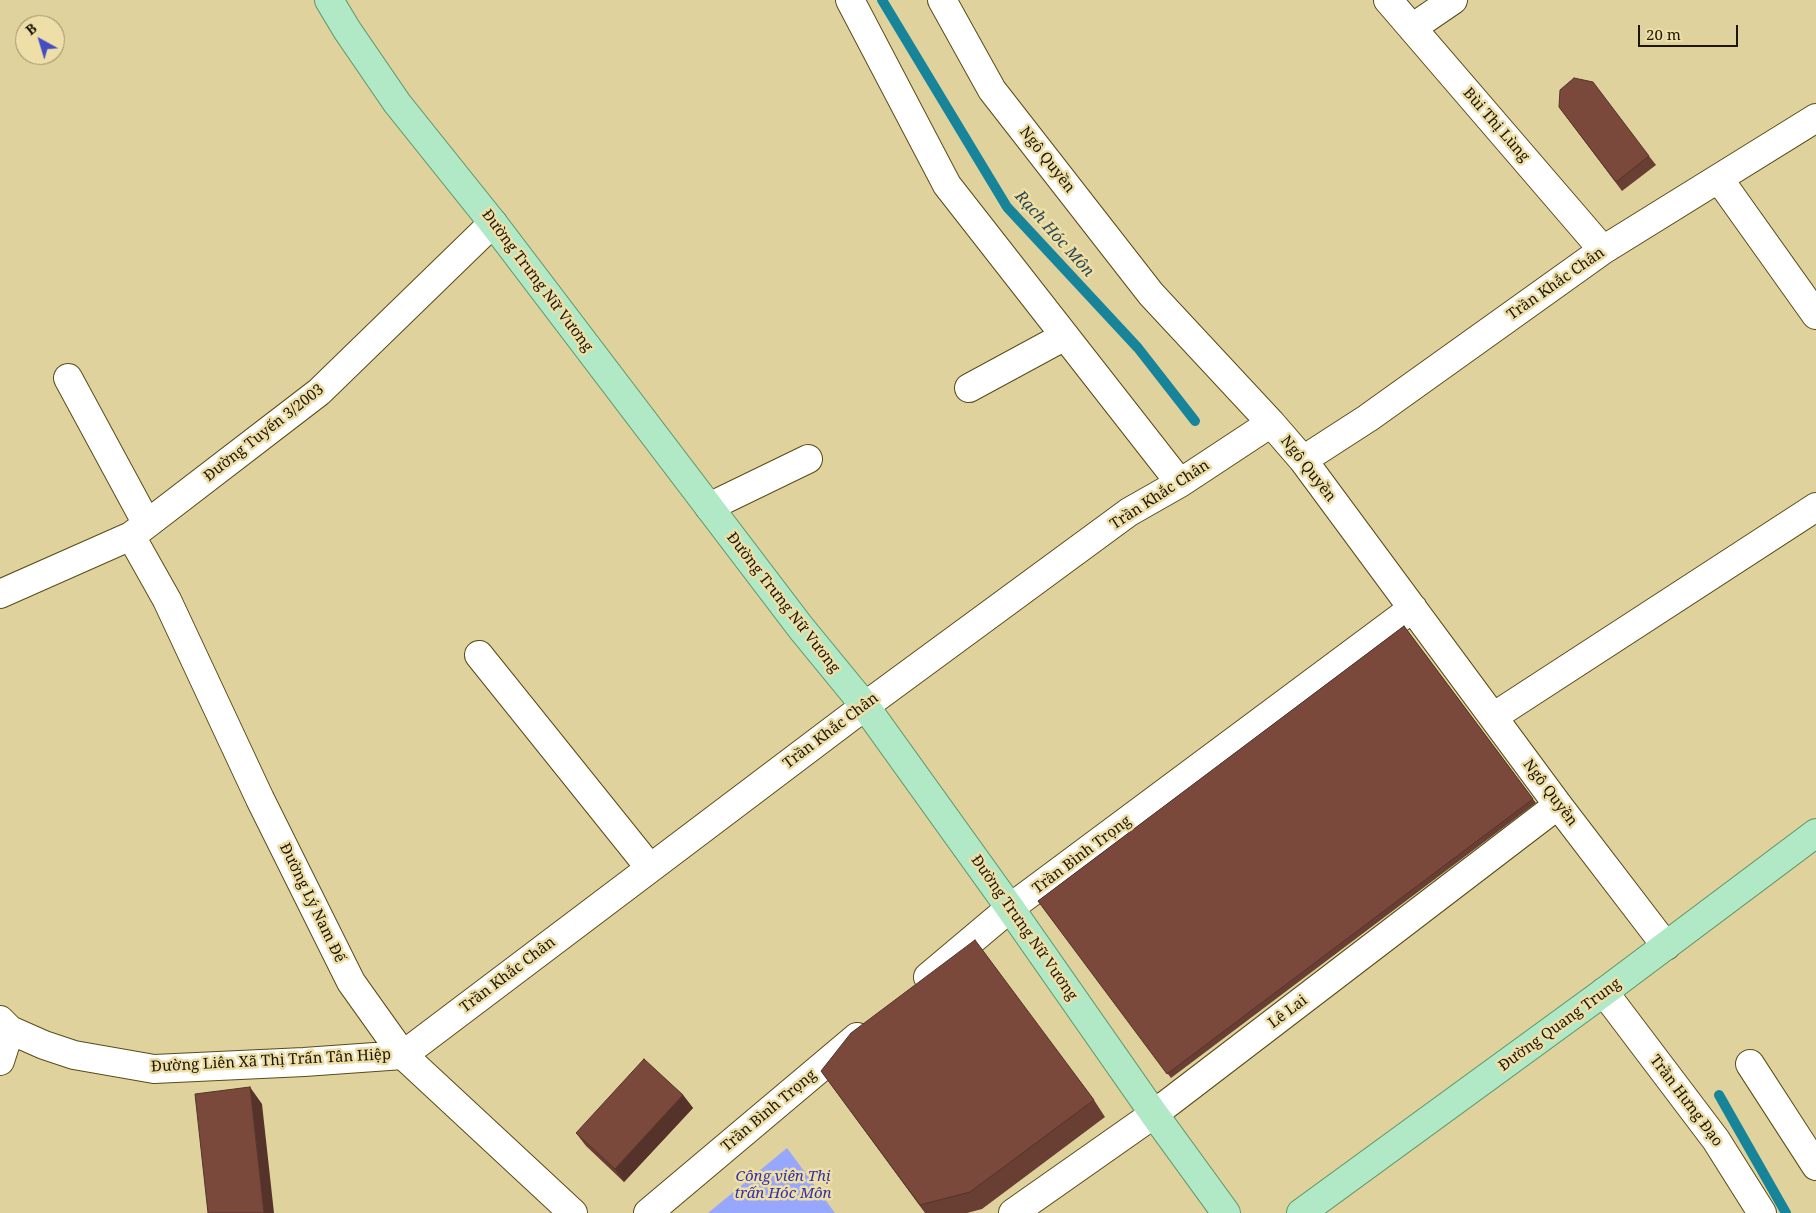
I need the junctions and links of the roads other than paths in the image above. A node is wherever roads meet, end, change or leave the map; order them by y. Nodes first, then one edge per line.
1 (329, 0) edge
2 (850, 0) edge
3 (942, 0) edge
4 (1388, 0) edge
5 (1453, 0) edge
6 (1412, 28) junction
7 (1816, 118) edge
8 (1719, 179) junction
9 (493, 223) junction
10 (1603, 250) junction
11 (1816, 315) edge
12 (1065, 336) junction
13 (68, 378) dead end
14 (970, 388) dead end
15 (1272, 423) junction
16 (808, 459) dead end
17 (1303, 460) junction
18 (1180, 482) junction
19 (709, 507) junction
20 (1816, 507) edge
21 (139, 530) junction
22 (0, 594) edge
23 (1413, 608) junction
24 (479, 655) dead end
25 (864, 706) junction
26 (1493, 717) junction
27 (1558, 805) junction
28 (1816, 833) edge
29 (650, 868) junction
30 (1010, 908) junction
31 (1666, 946) junction
32 (912, 991) edge
33 (1604, 992) junction
34 (874, 1023) edge
35 (5, 1025) edge
36 (403, 1055) junction
37 (0, 1061) edge
38 (1750, 1064) dead end
39 (1154, 1114) junction
40 (1816, 1166) edge
41 (573, 1213) edge
42 (648, 1213) edge
43 (1013, 1213) edge
44 (1226, 1213) edge
45 (1301, 1213) edge
46 (1762, 1213) edge

1 - 9 main road, Đường Trưng Nữ Vương
2 - 12 street
3 - 15 street, Ngô Quyền
4 - 6 street, Bùi Thị Lùng
5 - 6 street
6 - 10 street, Bùi Thị Lùng
7 - 8 street, Trần Khắc Chân
8 - 10 street, Trần Khắc Chân
8 - 11 street
9 - 19 main road, Đường Trưng Nữ Vương
9 - 21 street, Đường Tuyến 3/2003
10 - 17 street, Trần Khắc Chân
12 - 14 street
12 - 18 street
13 - 21 street, Đường Lý Nam Đế
15 - 17 street, Ngô Quyền
15 - 18 street, Trần Khắc Chân
16 - 19 street
17 - 23 street, Ngô Quyền
18 - 25 street, Trần Khắc Chân
19 - 25 main road, Đường Trưng Nữ Vương
20 - 26 street
21 - 22 street, Đường Tuyến 3/2003
21 - 36 street, Đường Lý Nam Đế
23 - 26 street, Ngô Quyền
23 - 30 street, Trần Bình Trọng
24 - 29 street
25 - 29 street, Trần Khắc Chân
25 - 30 main road, Đường Trưng Nữ Vương
26 - 27 street, Ngô Quyền
27 - 31 street, Ngô Quyền
27 - 39 street, Lê Lai
28 - 31 main road, Đường Quang Trung
29 - 36 street, Trần Khắc Chân
30 - 32 street, Trần Bình Trọng
30 - 39 main road, Đường Trưng Nữ Vương
31 - 33 main road, Đường Quang Trung
33 - 45 main road, Đường Quang Trung
33 - 46 street, Trần Hưng Đạo
34 - 42 street, Trần Bình Trọng
35 - 36 street, Đường Liên Xã Thị Trấn Tân Hiệp
35 - 37 street
36 - 41 street, Đường Lý Nam Đế
38 - 40 street
39 - 43 street, Lê Lai
39 - 44 main road, Đường Trưng Nữ Vương

